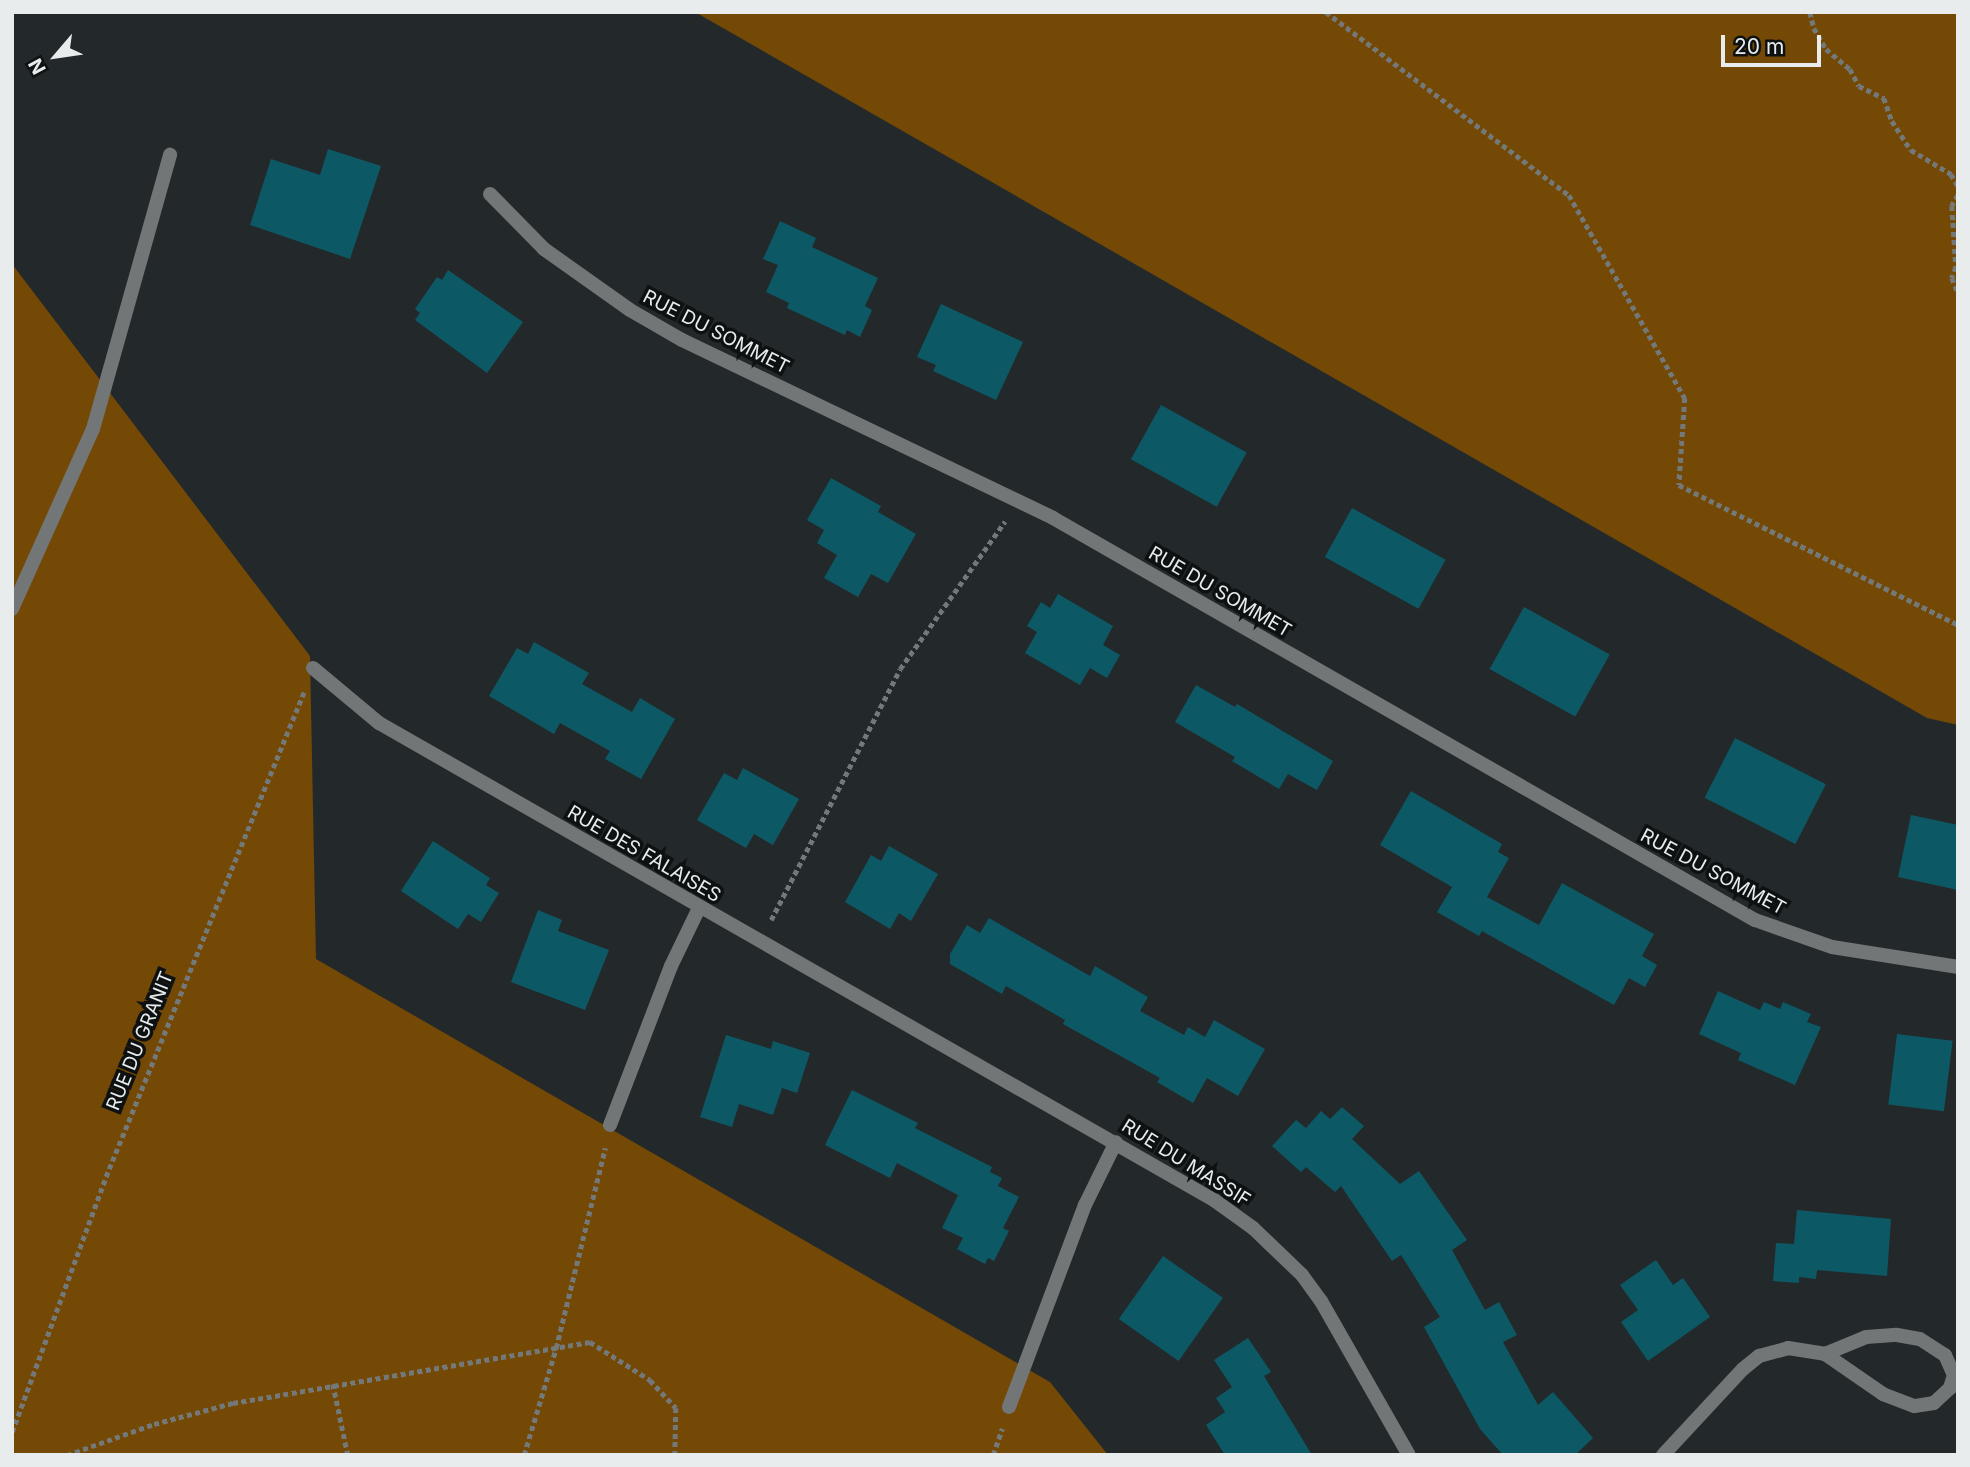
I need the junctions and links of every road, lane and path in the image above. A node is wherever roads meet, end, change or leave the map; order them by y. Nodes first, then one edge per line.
1 (1326, 12) edge
2 (1810, 12) edge
3 (170, 155) dead end
4 (1958, 186) edge
5 (490, 194) dead end
6 (1958, 195) edge
7 (1958, 293) edge
8 (1003, 524) dead end
9 (12, 609) edge
10 (1958, 625) edge
11 (313, 668) joint
12 (699, 908) junction
13 (759, 942) junction
14 (1958, 967) edge
15 (966, 1059) joint
16 (610, 1125) joint
17 (1116, 1142) junction
18 (556, 1348) junction
19 (1825, 1354) junction
20 (333, 1384) junction
21 (1010, 1407) dead end
22 (12, 1432) edge
23 (66, 1455) edge
24 (348, 1455) edge
25 (524, 1455) edge
26 (675, 1455) edge
27 (1409, 1455) edge
28 (1663, 1455) edge

1 - 10 path
2 - 4 path
3 - 9 street
5 - 14 street, RUE DU SOMMET
6 - 7 path
8 - 13 path
11 - 12 street, RUE DES FALAISES
11 - 22 path, RUE DU GRANIT
12 - 13 street, RUE DES FALAISES
12 - 16 street
13 - 15 street, RUE DES FALAISES
15 - 17 street, RUE DU MASSIF
16 - 18 path
17 - 21 street
17 - 27 street, RUE DU MASSIF
18 - 20 path
18 - 25 path
18 - 26 path
19 - 19 street
19 - 28 street
20 - 23 path
20 - 24 path

